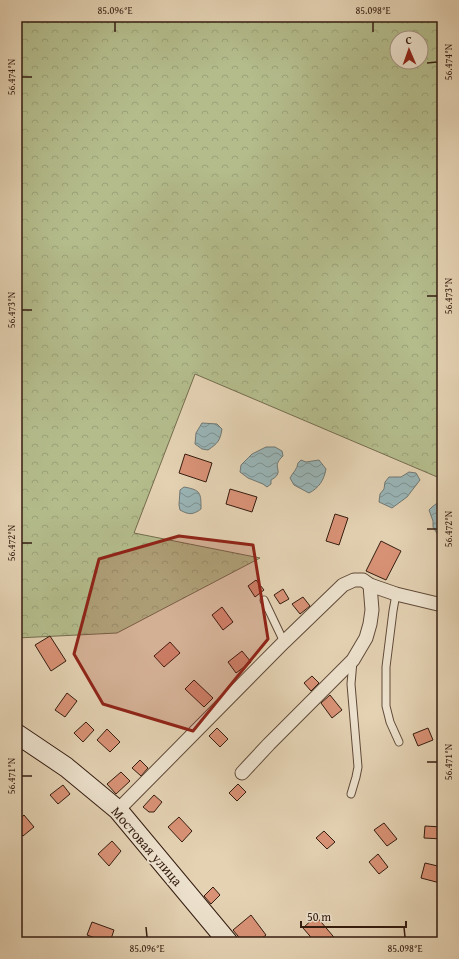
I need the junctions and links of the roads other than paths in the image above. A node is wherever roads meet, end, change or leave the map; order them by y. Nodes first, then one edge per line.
1 (370, 584) junction
2 (396, 594) junction
3 (264, 600) dead end
4 (442, 605) edge
5 (284, 642) junction
6 (353, 660) junction
7 (17, 734) edge
8 (399, 742) dead end
9 (242, 773) dead end
10 (351, 794) dead end
11 (118, 810) junction
12 (228, 942) edge

1 - 2 street
1 - 5 street
1 - 6 street
2 - 4 street
2 - 8 lane
3 - 5 lane
5 - 11 street
6 - 9 street
6 - 10 lane
7 - 11 street, Мостовая улица
11 - 12 street, Мостовая улица

